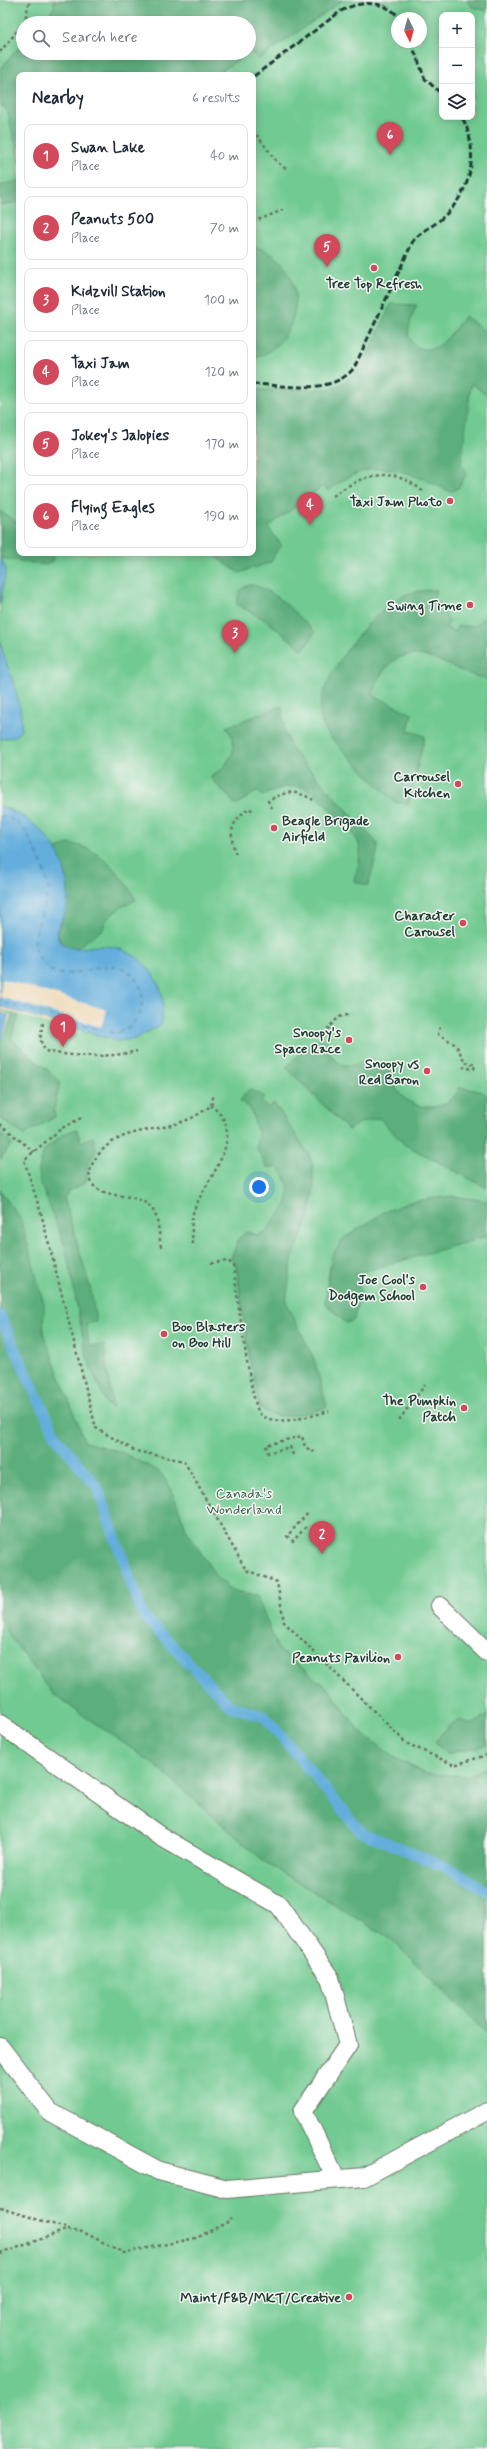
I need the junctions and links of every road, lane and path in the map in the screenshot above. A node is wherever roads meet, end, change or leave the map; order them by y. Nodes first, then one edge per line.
1 (30, 0) edge
2 (25, 16) edge
3 (16, 33) edge
4 (0, 52) edge
5 (256, 134) edge
6 (286, 169) dead end
7 (283, 210) dead end
8 (256, 221) edge
9 (424, 492) dead end
10 (333, 496) dead end
11 (313, 800) dead end
12 (272, 808) dead end
13 (252, 811) dead end
14 (236, 854) dead end
15 (351, 1014) dead end
16 (43, 1023) dead end
17 (440, 1027) dead end
18 (330, 1029) dead end
19 (138, 1051) dead end
20 (463, 1067) dead end
21 (214, 1094) dead end
22 (211, 1106) junction
23 (81, 1118) dead end
24 (0, 1124) edge
25 (34, 1152) junction
26 (193, 1244) dead end
27 (161, 1246) dead end
28 (211, 1263) dead end
29 (425, 1385) dead end
30 (328, 1411) dead end
31 (398, 1420) dead end
32 (314, 1452) dead end
33 (293, 1455) dead end
34 (309, 1512) dead end
35 (306, 1527) dead end
36 (440, 1606) dead end
37 (487, 1652) edge
38 (0, 1724) edge
39 (487, 1755) edge
40 (0, 2047) edge
41 (487, 2111) edge
42 (336, 2179) junction
43 (248, 2187) junction
44 (0, 2208) edge
45 (75, 2231) junction
46 (0, 2254) edge

1 - 2 path
3 - 4 path
5 - 6 path
7 - 8 path
9 - 10 path
11 - 12 path
13 - 14 path
15 - 18 path
16 - 19 path
17 - 20 path
21 - 22 path
22 - 26 path
22 - 27 path
23 - 25 path
24 - 25 path
25 - 39 path
28 - 30 path
29 - 31 path
32 - 33 path
34 - 35 path
36 - 37 lane
38 - 42 lane
40 - 43 lane
41 - 42 lane
42 - 43 lane
43 - 45 path
44 - 45 path
45 - 46 path

